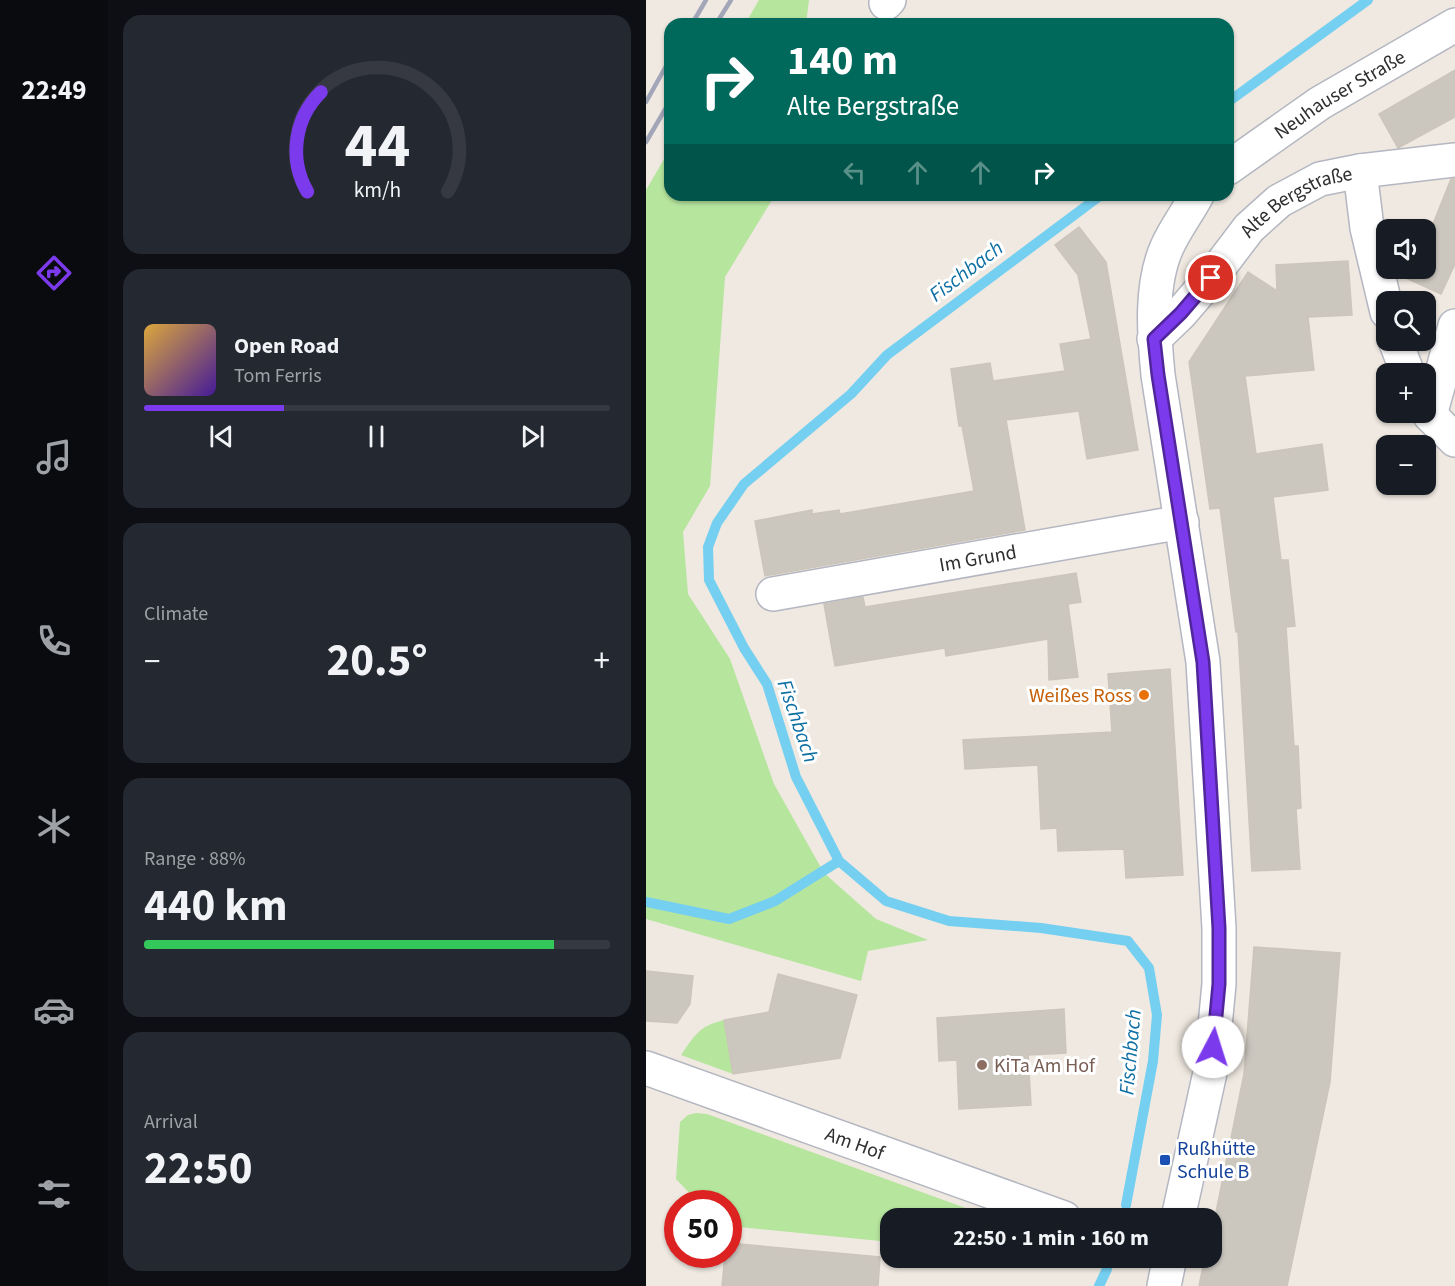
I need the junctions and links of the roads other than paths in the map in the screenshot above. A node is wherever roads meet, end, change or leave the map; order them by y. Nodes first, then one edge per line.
1 (1454, 25) edge
2 (1454, 160) edge
3 (1234, 164) edge
4 (1360, 171) junction
5 (1194, 201) edge
6 (1382, 291) edge
7 (1454, 326) edge
8 (1154, 339) junction
9 (1436, 385) edge
10 (1436, 420) edge
11 (1454, 440) edge
12 (1182, 522) junction
13 (773, 594) dead end
14 (646, 1068) edge
15 (1036, 1208) edge
16 (1180, 1208) edge
17 (1168, 1268) edge
18 (1164, 1286) edge

1 - 3 street, Neuhauser Straße
2 - 4 street, Alte Bergstraße
4 - 6 street
4 - 8 street, Alte Bergstraße
5 - 8 street
7 - 9 street
8 - 12 street
10 - 11 street
12 - 13 street, Im Grund
12 - 16 street
14 - 15 street, Am Hof
17 - 18 street

